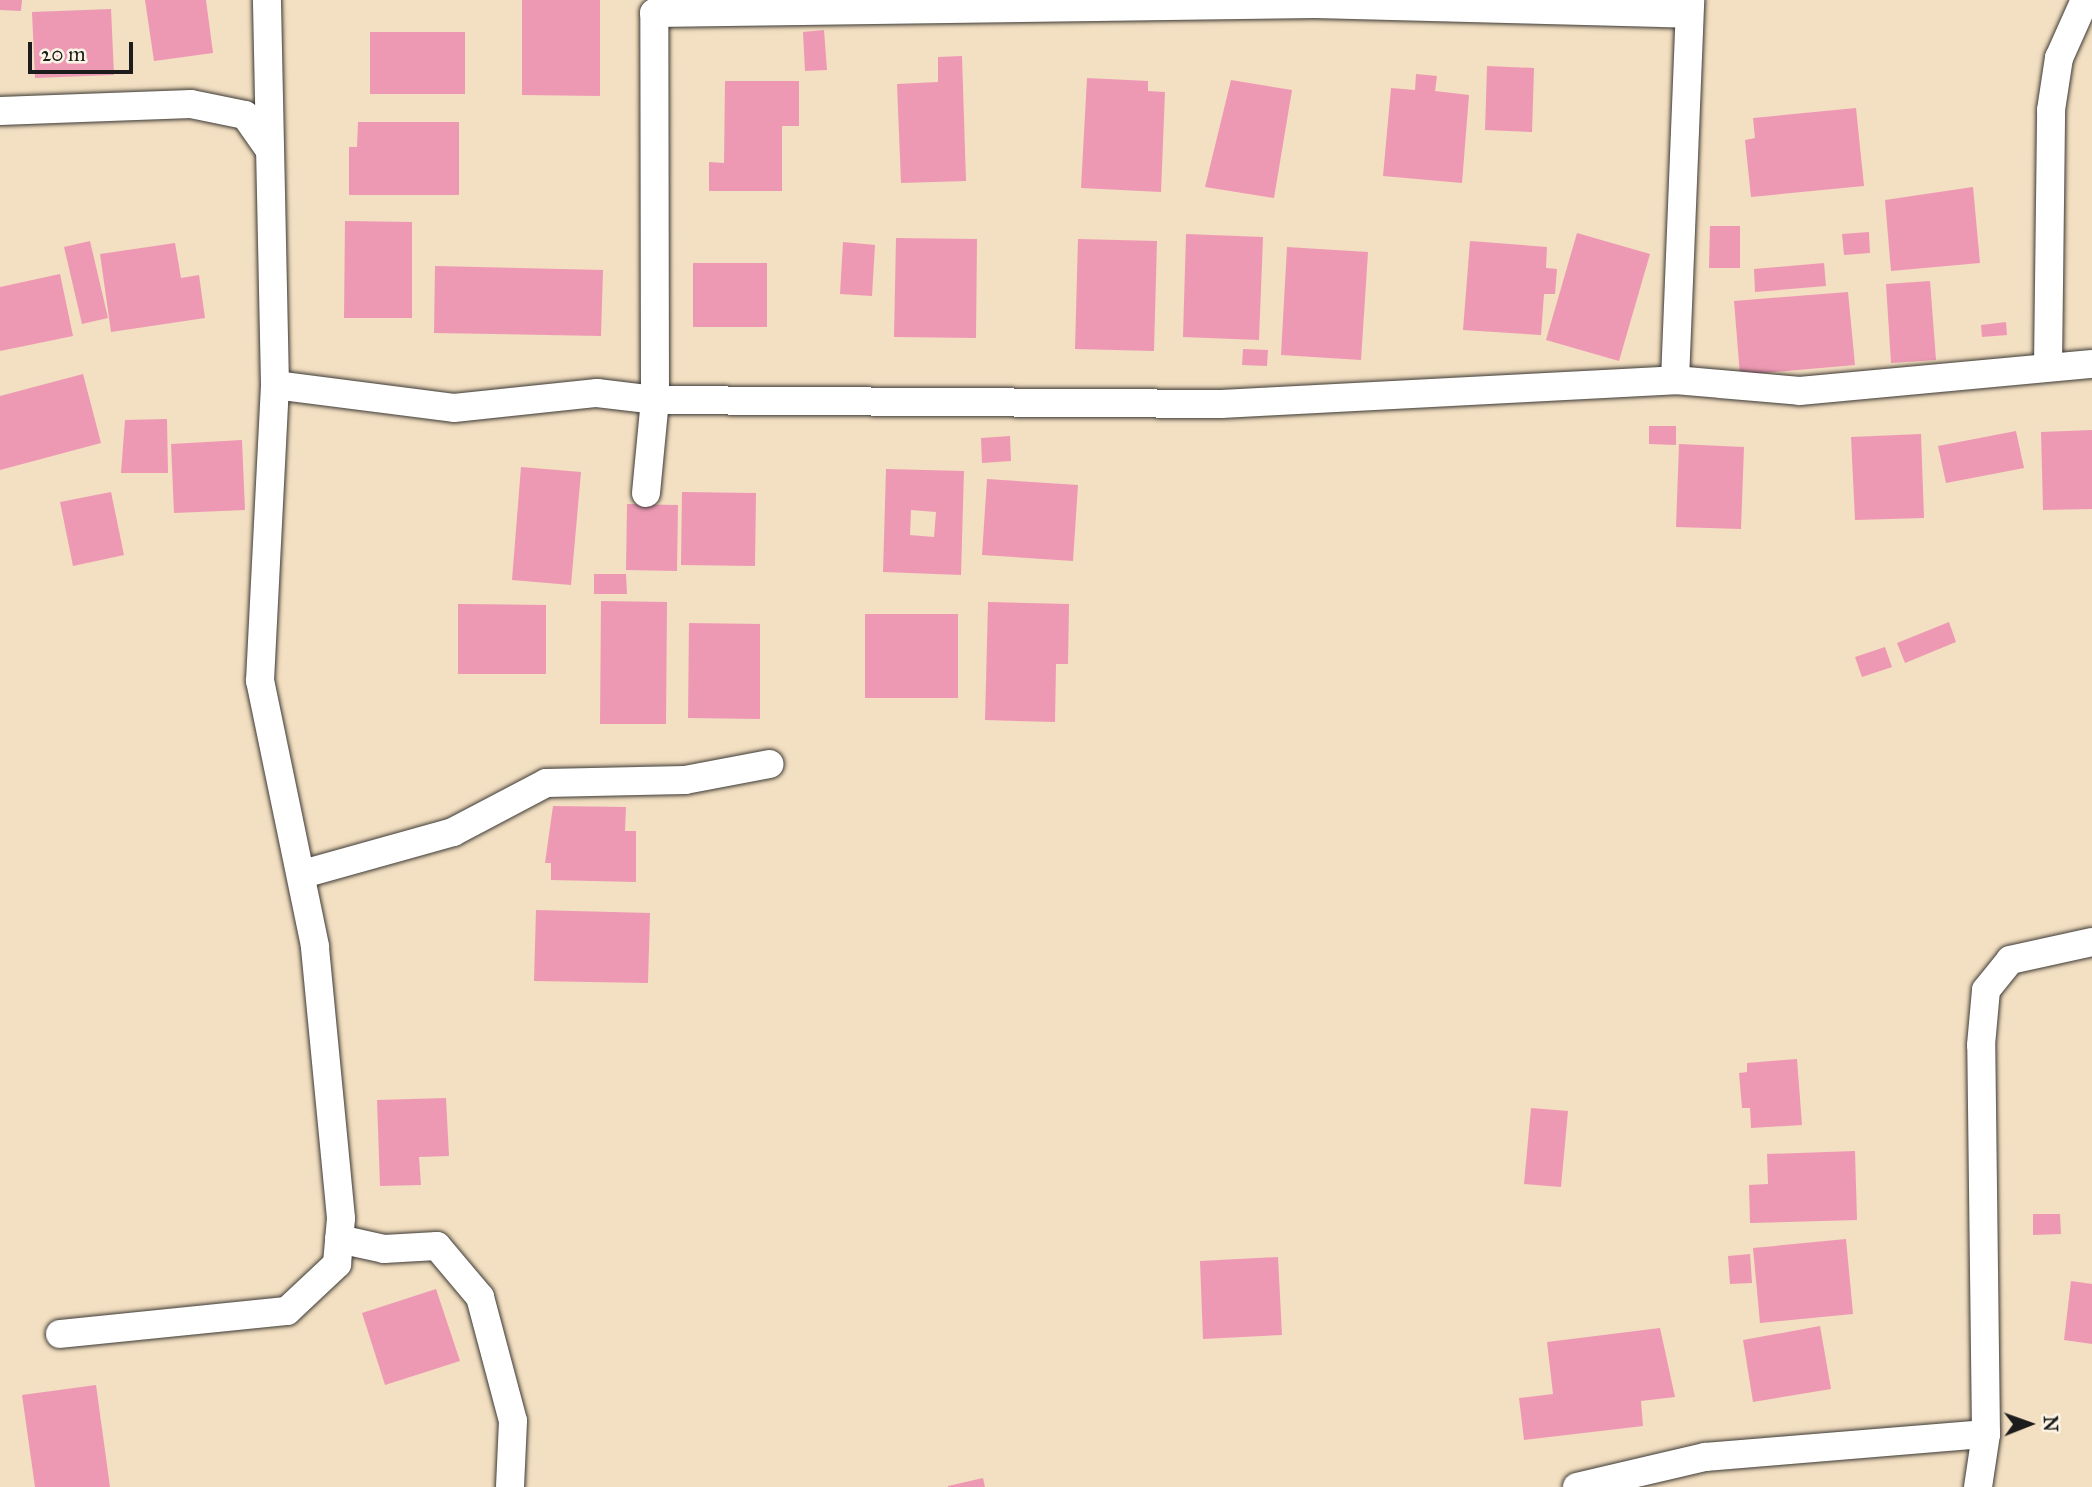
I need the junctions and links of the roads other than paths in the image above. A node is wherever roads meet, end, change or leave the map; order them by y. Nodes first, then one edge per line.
1 (267, 0) edge
2 (2085, 0) edge
3 (1226, 2) edge
4 (656, 7) edge
5 (1689, 7) edge
6 (267, 67) junction
7 (0, 111) edge
8 (245, 115) junction
9 (269, 149) junction
10 (2092, 365) edge
11 (2048, 366) junction
12 (1675, 380) junction
13 (275, 385) junction
14 (655, 400) junction
15 (646, 493) dead end
16 (770, 764) dead end
17 (303, 874) junction
18 (2092, 942) edge
19 (339, 1239) junction
20 (60, 1334) dead end
21 (1986, 1434) junction
22 (510, 1487) edge
23 (1577, 1487) edge
24 (1978, 1487) edge

1 - 6 street
2 - 11 street
3 - 4 street
3 - 5 street
4 - 14 street
5 - 12 street
6 - 8 street
6 - 9 street
7 - 8 street
8 - 9 street
9 - 13 street
10 - 11 street
11 - 12 street
12 - 14 street
13 - 14 street
13 - 17 street
14 - 15 street
16 - 17 street
17 - 19 street
18 - 21 street
19 - 20 street
19 - 22 street
21 - 23 street
21 - 24 street

